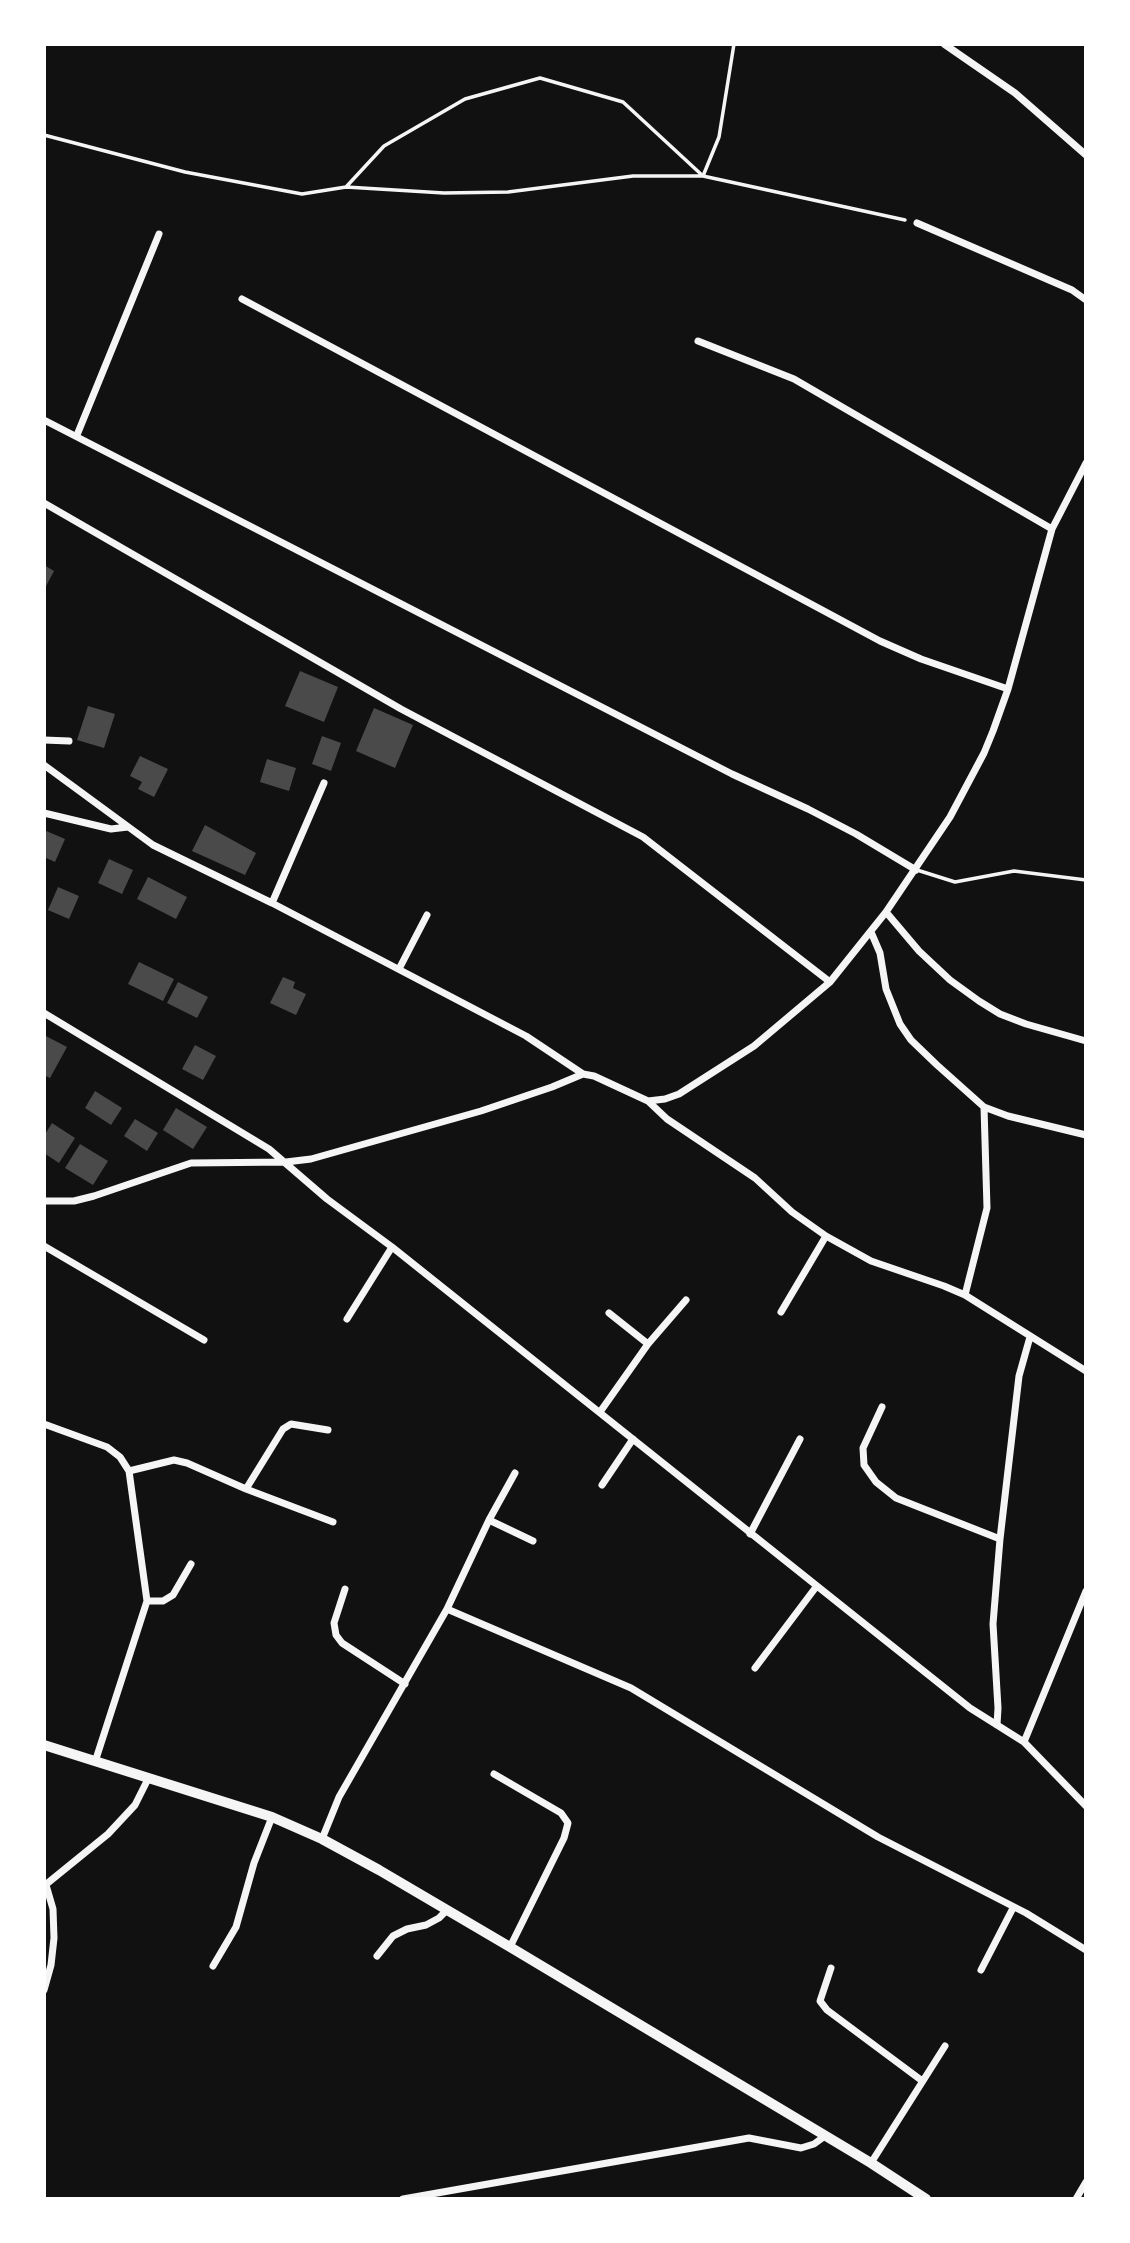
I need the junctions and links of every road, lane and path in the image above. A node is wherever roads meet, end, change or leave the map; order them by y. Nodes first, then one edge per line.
1 (734, 44) edge
2 (944, 44) edge
3 (44, 135) edge
4 (1086, 155) edge
5 (703, 176) junction
6 (346, 187) junction
7 (917, 223) joint
8 (159, 234) dead end
9 (242, 299) dead end
10 (1086, 300) edge
11 (698, 341) dead end
12 (44, 419) edge
13 (77, 435) junction
14 (1086, 463) edge
15 (44, 503) edge
16 (1052, 529) junction
17 (1008, 689) junction
18 (44, 740) edge
19 (69, 741) dead end
20 (44, 765) edge
21 (324, 783) dead end
22 (44, 813) edge
23 (128, 827) junction
24 (916, 870) junction
25 (1086, 880) edge
26 (272, 903) junction
27 (886, 912) junction
28 (427, 915) dead end
29 (871, 933) junction
30 (399, 969) junction
31 (830, 982) junction
32 (44, 1013) edge
33 (1086, 1041) edge
34 (583, 1074) junction
35 (648, 1101) junction
36 (984, 1107) junction
37 (1086, 1135) edge
38 (286, 1162) junction
39 (44, 1201) edge
40 (826, 1236) junction
41 (44, 1246) edge
42 (392, 1247) junction
43 (965, 1296) junction
44 (686, 1300) dead end
45 (781, 1312) dead end
46 (608, 1313) dead end
47 (347, 1319) dead end
48 (1030, 1337) junction
49 (204, 1340) dead end
50 (648, 1344) junction
51 (1086, 1371) edge
52 (882, 1407) dead end
53 (600, 1412) junction
54 (44, 1424) edge
55 (328, 1430) dead end
56 (633, 1439) junction
57 (800, 1439) dead end
58 (129, 1471) junction
59 (515, 1473) dead end
60 (602, 1485) dead end
61 (246, 1489) junction
62 (489, 1520) junction
63 (333, 1522) dead end
64 (750, 1534) junction
65 (1000, 1539) junction
66 (533, 1541) dead end
67 (191, 1564) dead end
68 (816, 1587) junction
69 (345, 1589) dead end
70 (1086, 1591) edge
71 (147, 1601) junction
72 (447, 1609) junction
73 (755, 1668) dead end
74 (405, 1684) junction
75 (997, 1725) junction
76 (1024, 1742) junction
77 (44, 1745) edge
78 (96, 1762) junction
79 (494, 1774) dead end
80 (148, 1779) junction
81 (1086, 1806) edge
82 (272, 1817) junction
83 (322, 1839) junction
84 (45, 1886) edge
85 (1013, 1908) junction
86 (447, 1910) junction
87 (510, 1947) junction
88 (1086, 1950) edge
89 (377, 1956) dead end
90 (213, 1966) dead end
91 (831, 1968) dead end
92 (981, 1970) dead end
93 (44, 1990) edge
94 (945, 2046) dead end
95 (921, 2080) junction
96 (825, 2136) junction
97 (871, 2163) junction
98 (1086, 2182) edge
99 (403, 2199) edge
100 (926, 2199) edge
101 (1076, 2199) edge

1 - 5 path
2 - 4 street
3 - 6 path
5 - 6 path
5 - 6 path
5 - 7 path
7 - 10 street
8 - 13 street
9 - 17 street
11 - 16 street
12 - 13 street
13 - 24 street
14 - 16 street
15 - 31 street
16 - 17 street
17 - 24 street
18 - 19 street
20 - 23 street
21 - 26 street
22 - 23 street
23 - 26 street
24 - 25 lane
24 - 27 street
26 - 30 street
27 - 29 street
27 - 33 street
28 - 30 street
29 - 31 street
29 - 36 street
30 - 34 street
31 - 35 street
32 - 38 street
34 - 35 street
34 - 38 street
35 - 40 street
36 - 37 street
36 - 43 street
38 - 39 street
38 - 42 street
40 - 43 street
40 - 45 street
41 - 49 street
42 - 47 street
42 - 53 street
43 - 48 street
44 - 50 street
46 - 50 street
48 - 51 street
48 - 65 street
50 - 53 street
52 - 65 street
53 - 56 street
54 - 58 street
55 - 61 street
56 - 60 street
56 - 64 street
57 - 64 street
58 - 61 street
58 - 71 street
59 - 62 street
61 - 63 street
62 - 66 street
62 - 72 street
64 - 68 street
65 - 75 street
67 - 71 street
68 - 73 street
68 - 75 street
69 - 74 street
70 - 76 street
71 - 78 street
72 - 74 street
72 - 85 street
74 - 83 street
75 - 76 street
76 - 81 street
77 - 78 street
78 - 80 street
79 - 87 street
80 - 82 street
80 - 84 street
82 - 83 street
82 - 90 street
83 - 86 street
84 - 93 street
85 - 88 street
85 - 92 street
86 - 87 street
86 - 89 street
87 - 96 street
91 - 95 street
94 - 95 street
95 - 97 street
96 - 97 street
96 - 99 street
97 - 100 street
98 - 101 street

